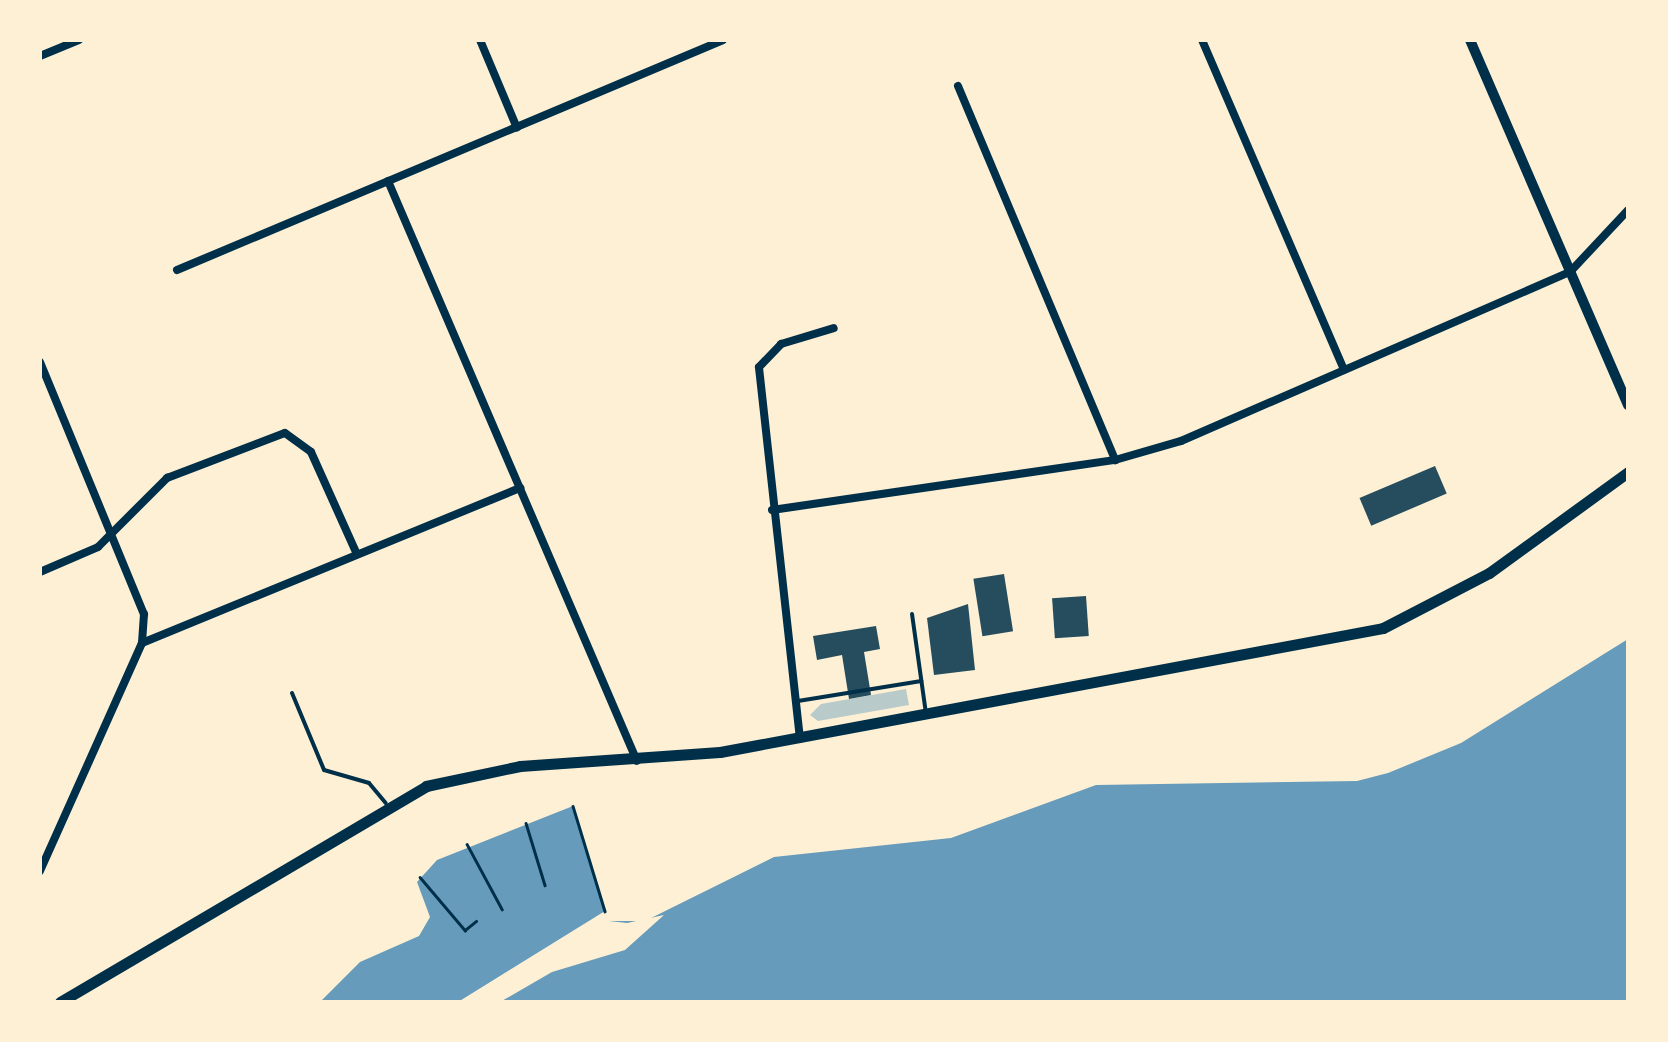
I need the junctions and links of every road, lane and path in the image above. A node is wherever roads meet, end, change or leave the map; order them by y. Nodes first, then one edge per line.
1 (79, 40) edge
2 (480, 40) edge
3 (724, 40) edge
4 (1202, 40) edge
5 (1470, 40) edge
6 (40, 56) edge
7 (958, 86) dead end
8 (517, 128) junction
9 (388, 181) junction
10 (1628, 210) edge
11 (177, 270) dead end
12 (1570, 272) junction
13 (834, 328) dead end
14 (40, 362) edge
15 (1344, 370) junction
16 (1628, 405) edge
17 (1114, 460) junction
18 (1628, 472) edge
19 (520, 488) junction
20 (772, 510) junction
21 (114, 534) junction
22 (356, 552) junction
23 (40, 572) edge
24 (912, 614) dead end
25 (142, 642) junction
26 (922, 680) junction
27 (292, 693) dead end
28 (794, 702) junction
29 (926, 718) junction
30 (800, 738) junction
31 (638, 761) junction
32 (386, 802) junction
33 (573, 806) dead end
34 (526, 823) dead end
35 (467, 844) dead end
36 (40, 871) edge
37 (420, 877) dead end
38 (544, 884) dead end
39 (502, 908) dead end
40 (605, 911) dead end
41 (476, 921) dead end
42 (60, 1002) edge

1 - 6 street
2 - 8 street
3 - 8 street
4 - 15 street
5 - 12 main road
7 - 17 street
8 - 9 street
9 - 11 street
9 - 19 street
10 - 12 street
12 - 15 street
12 - 16 main road
13 - 20 street
14 - 21 street
15 - 17 street
17 - 20 street
18 - 29 main road
19 - 22 street
19 - 31 street
20 - 28 street
21 - 22 street
21 - 23 street
21 - 25 street
22 - 25 street
24 - 26 lane
25 - 36 street
26 - 28 lane
26 - 29 lane
27 - 32 lane
28 - 30 street
29 - 30 main road
30 - 31 main road
31 - 32 main road
32 - 42 main road
33 - 40 path
34 - 38 path
35 - 39 path
37 - 41 path

